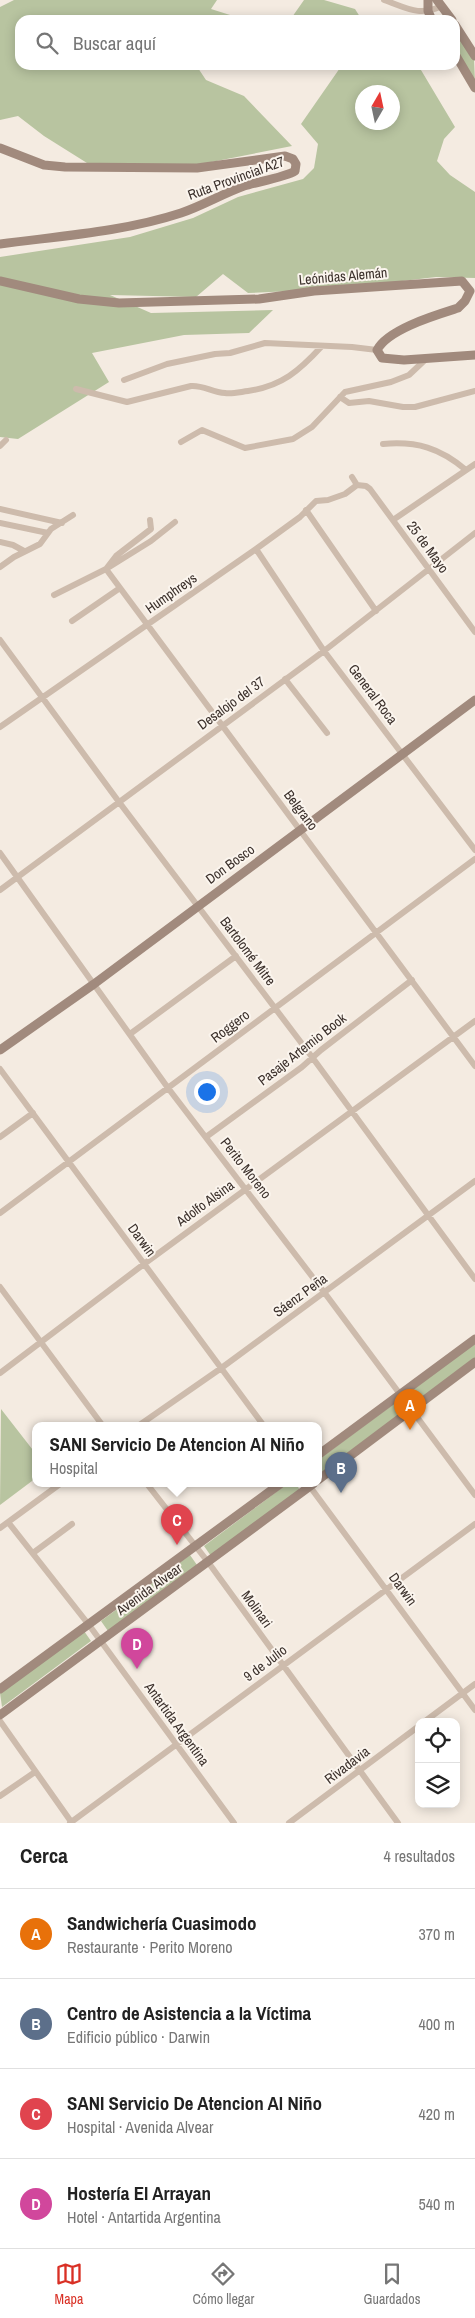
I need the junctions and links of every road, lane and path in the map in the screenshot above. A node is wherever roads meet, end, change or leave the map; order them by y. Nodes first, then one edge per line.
1 (384, 0) edge
2 (428, 0) edge
3 (440, 3) edge
4 (427, 15) edge
5 (430, 15) edge
6 (431, 15) edge
7 (448, 15) edge
8 (460, 33) edge
9 (475, 56) edge
10 (460, 62) edge
11 (475, 88) edge
12 (0, 148) edge
13 (0, 244) edge
14 (0, 281) edge
15 (322, 346) junction
16 (377, 350) junction
17 (475, 355) edge
18 (427, 358) junction
19 (124, 380) dead end
20 (76, 389) dead end
21 (475, 391) edge
22 (340, 397) junction
23 (6, 440) dead end
24 (181, 442) dead end
25 (383, 444) dead end
26 (0, 446) edge
27 (475, 464) edge
28 (466, 470) junction
29 (352, 477) dead end
30 (357, 485) junction
31 (0, 509) edge
32 (306, 510) junction
33 (73, 515) dead end
34 (150, 520) dead end
35 (393, 520) junction
36 (175, 522) dead end
37 (0, 523) edge
38 (62, 523) junction
39 (48, 533) junction
40 (475, 533) edge
41 (0, 542) edge
42 (256, 549) junction
43 (24, 552) junction
44 (0, 567) edge
45 (106, 569) junction
46 (429, 570) junction
47 (120, 588) junction
48 (54, 595) dead end
49 (376, 611) junction
50 (72, 621) dead end
51 (146, 625) junction
52 (475, 632) edge
53 (0, 640) edge
54 (324, 651) junction
55 (285, 679) junction
56 (43, 697) junction
57 (475, 700) edge
58 (222, 725) junction
59 (0, 727) edge
60 (327, 733) dead end
61 (403, 753) junction
62 (119, 802) junction
63 (301, 831) junction
64 (475, 850) edge
65 (0, 853) edge
66 (475, 859) edge
67 (17, 877) junction
68 (0, 890) edge
69 (197, 905) junction
70 (376, 932) junction
71 (236, 956) junction
72 (412, 980) junction
73 (94, 984) junction
74 (275, 1007) junction
75 (475, 1021) edge
76 (130, 1034) junction
77 (453, 1036) junction
78 (0, 1050) edge
79 (312, 1057) junction
80 (475, 1066) edge
81 (0, 1069) edge
82 (168, 1088) junction
83 (353, 1112) junction
84 (33, 1113) junction
85 (0, 1137) edge
86 (206, 1137) junction
87 (69, 1161) junction
88 (475, 1181) edge
89 (246, 1189) junction
90 (0, 1212) edge
91 (427, 1216) junction
92 (144, 1264) junction
93 (475, 1279) edge
94 (0, 1288) edge
95 (324, 1292) junction
96 (475, 1339) edge
97 (41, 1342) junction
98 (475, 1362) edge
99 (220, 1369) junction
100 (0, 1373) edge
101 (400, 1395) junction
102 (411, 1410) junction
103 (100, 1422) edge
104 (144, 1422) edge
105 (261, 1422) edge
106 (322, 1453) edge
107 (322, 1477) edge
108 (56, 1487) edge
109 (149, 1487) edge
110 (276, 1487) edge
111 (308, 1487) edge
112 (312, 1487) edge
113 (475, 1495) edge
114 (8, 1522) junction
115 (72, 1524) dead end
116 (475, 1524) edge
117 (0, 1528) edge
118 (195, 1546) junction
119 (33, 1553) junction
120 (208, 1562) junction
121 (387, 1589) junction
122 (89, 1625) junction
123 (101, 1641) junction
124 (283, 1665) junction
125 (475, 1684) edge
126 (0, 1689) edge
127 (463, 1693) junction
128 (475, 1710) edge
129 (0, 1715) edge
130 (429, 1718) edge
131 (0, 1721) edge
132 (415, 1729) edge
133 (177, 1744) junction
134 (359, 1771) junction
135 (34, 1772) junction
136 (0, 1796) edge
137 (71, 1823) edge
138 (234, 1823) edge
139 (289, 1823) edge
140 (398, 1823) edge

1 - 4 street
2 - 5 street
3 - 6 street
3 - 7 street
8 - 9 street
10 - 11 street
12 - 13 street, Ruta Provincial A27
14 - 16 street, Leónidas Alemán
15 - 16 street
15 - 19 street
15 - 20 street
16 - 18 street
17 - 18 street
18 - 22 street
21 - 22 street
22 - 24 street
23 - 26 street
25 - 28 street
27 - 28 street
28 - 35 street
29 - 30 street
30 - 32 street, Humphreys
30 - 35 street, 25 de Mayo
31 - 38 street
32 - 42 street, Humphreys
32 - 49 street
33 - 38 street
34 - 45 street
35 - 46 street, 25 de Mayo
36 - 45 street
37 - 39 street
38 - 39 street
39 - 43 street
40 - 46 street, Desalojo del 37
41 - 43 street
42 - 51 street, Humphreys
42 - 54 street, General Roca
43 - 44 street
45 - 47 street, Belgrano
45 - 48 street
46 - 49 street, Desalojo del 37
46 - 52 street, 25 de Mayo
47 - 50 street
47 - 51 street, Belgrano
49 - 54 street, Desalojo del 37
51 - 56 street, Humphreys
51 - 58 street, Belgrano
53 - 56 street, Bartolomé Mitre
54 - 55 street, Desalojo del 37
54 - 61 street, General Roca
55 - 58 street, Desalojo del 37
55 - 60 street
56 - 59 street, Humphreys
56 - 62 street, Bartolomé Mitre
57 - 61 street, Don Bosco
58 - 62 street, Desalojo del 37
58 - 63 street, Belgrano
61 - 63 street, Don Bosco
61 - 64 street, General Roca
62 - 67 street, Desalojo del 37
62 - 69 street, Bartolomé Mitre
63 - 69 street, Don Bosco
63 - 70 street, Belgrano
65 - 67 street, Perito Moreno
66 - 70 street, Roggero
67 - 68 street, Desalojo del 37
67 - 73 street, Perito Moreno
69 - 71 street, Bartolomé Mitre
69 - 73 street, Don Bosco
70 - 72 street, Belgrano
70 - 74 street, Roggero
71 - 74 street, Bartolomé Mitre
71 - 76 street
72 - 77 street, Belgrano
72 - 79 street, Pasaje Artemio Book
73 - 76 street, Perito Moreno
73 - 78 street, Don Bosco
74 - 79 street, Bartolomé Mitre
74 - 82 street, Roggero
75 - 77 street, Adolfo Alsina
76 - 82 street, Perito Moreno
77 - 80 street, Belgrano
77 - 83 street, Adolfo Alsina
79 - 83 street, Bartolomé Mitre
79 - 86 street, Pasaje Artemio Book
81 - 84 street, Darwin
82 - 86 street, Perito Moreno
82 - 87 street, Roggero
83 - 89 street, Adolfo Alsina
83 - 91 street, Bartolomé Mitre
84 - 85 street
84 - 87 street, Darwin
86 - 89 street, Perito Moreno
87 - 90 street, Roggero
87 - 92 street, Darwin
88 - 91 street, Sáenz Peña
89 - 92 street, Adolfo Alsina
89 - 95 street, Perito Moreno
91 - 93 street, Bartolomé Mitre
91 - 95 street, Sáenz Peña
92 - 97 street, Adolfo Alsina
92 - 99 street, Darwin
94 - 97 street
95 - 99 street, Sáenz Peña
95 - 101 street, Perito Moreno
96 - 101 street
97 - 100 street, Adolfo Alsina
97 - 103 street
98 - 102 street
99 - 104 street, Sáenz Peña
99 - 105 street, Darwin
101 - 102 street, Perito Moreno
101 - 106 street
102 - 107 street
102 - 113 street, Perito Moreno
108 - 114 street
109 - 118 street, Molinari
110 - 118 street, Avenida Alvear
111 - 120 street, Avenida Alvear
112 - 121 street, Darwin
114 - 117 street
114 - 119 street, Antartida Argentina
115 - 119 street
116 - 121 street, 9 de Julio
118 - 120 street, Molinari
118 - 122 street, Avenida Alvear
119 - 122 street, Antartida Argentina
120 - 123 street, Avenida Alvear
120 - 124 street, Molinari
121 - 124 street, 9 de Julio
121 - 127 street, Darwin
122 - 123 street, Antartida Argentina
122 - 126 street, Avenida Alvear
123 - 129 street, Avenida Alvear
123 - 133 street, Antartida Argentina
124 - 133 street, 9 de Julio
124 - 134 street, Molinari
125 - 127 street
127 - 128 street, Darwin
127 - 130 street
131 - 135 street
132 - 134 street, Rivadavia
133 - 137 street, 9 de Julio
133 - 138 street, Antartida Argentina
134 - 139 street, Rivadavia
134 - 140 street, Molinari
135 - 136 street
135 - 137 street

